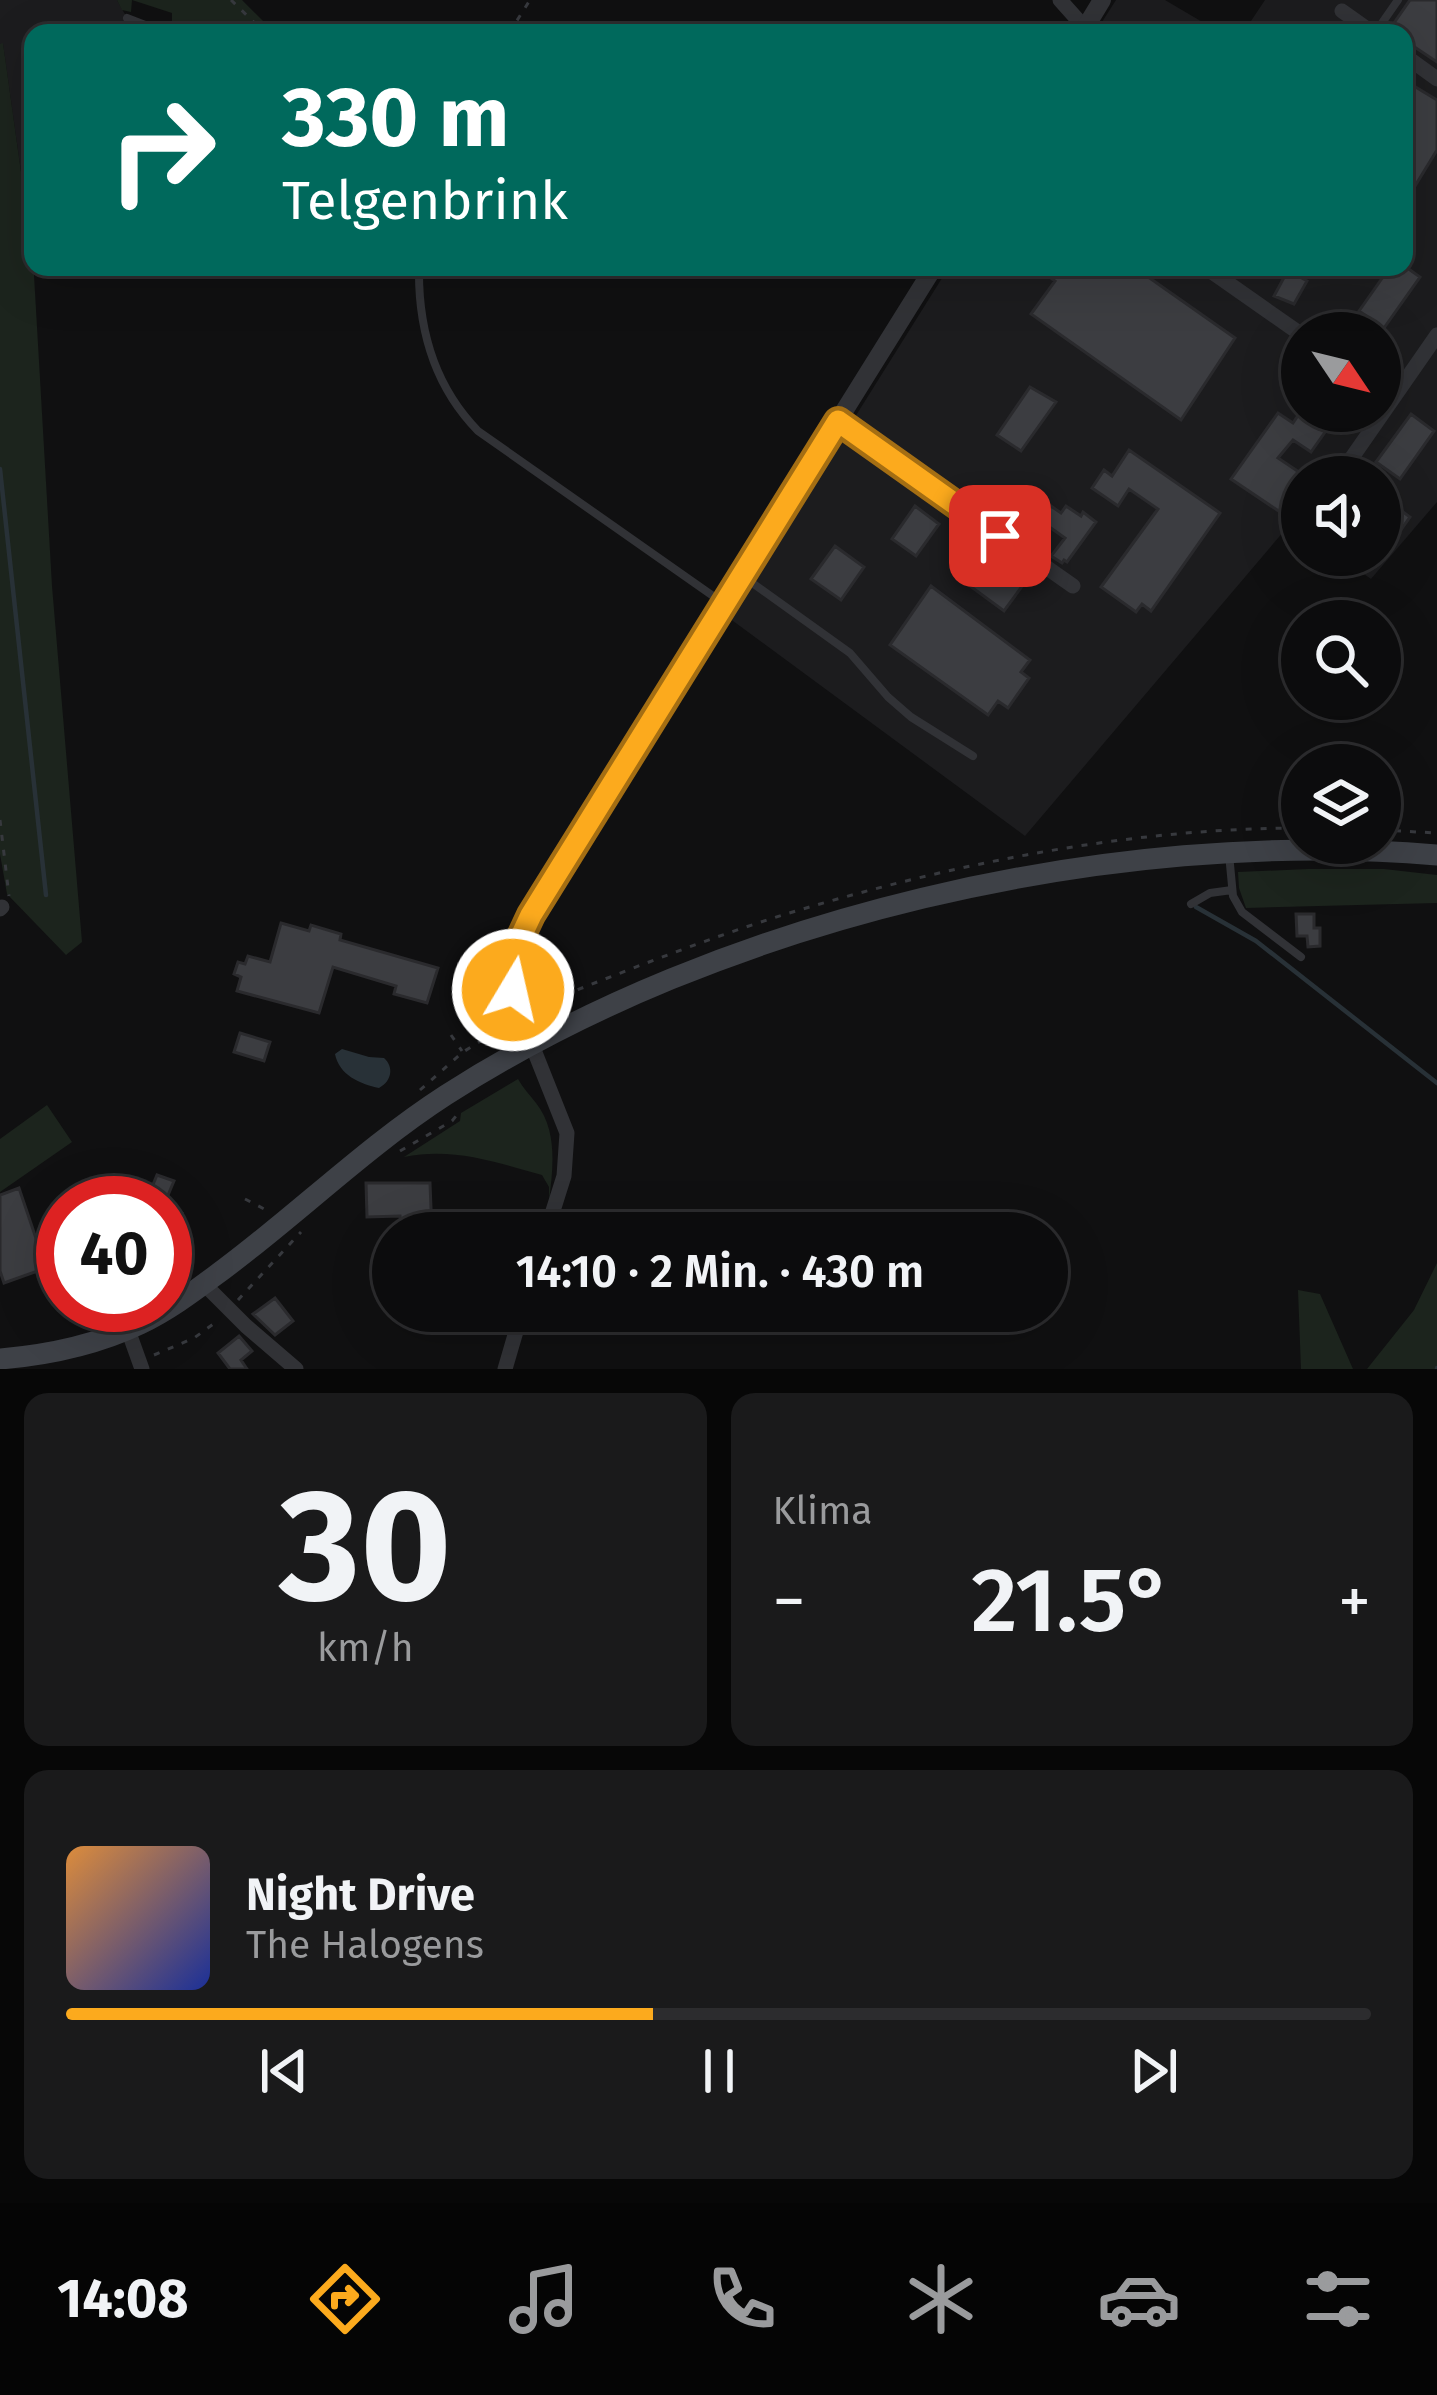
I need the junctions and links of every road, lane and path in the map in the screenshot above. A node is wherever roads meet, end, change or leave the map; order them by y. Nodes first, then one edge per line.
1 (231, 0) edge
2 (1342, 11) dead end
3 (127, 18) dead end
4 (143, 24) edge
5 (256, 24) edge
6 (1361, 24) edge
7 (419, 276) edge
8 (928, 276) edge
9 (1218, 276) edge
10 (1281, 320) edge
11 (1437, 335) edge
12 (1401, 377) edge
13 (838, 421) junction
14 (742, 576) junction
15 (1073, 586) dead end
16 (724, 604) junction
17 (973, 756) dead end
18 (0, 820) edge
19 (1401, 831) edge
20 (1437, 833) edge
21 (1229, 853) junction
22 (1437, 855) edge
23 (1232, 890) junction
24 (1191, 904) dead end
25 (1, 908) edge
26 (1301, 957) dead end
27 (504, 1026) dead end
28 (451, 1035) dead end
29 (532, 1045) junction
30 (463, 1052) junction
31 (434, 1077) dead end
32 (245, 1199) dead end
33 (553, 1212) edge
34 (283, 1224) junction
35 (268, 1269) dead end
36 (205, 1284) junction
37 (192, 1292) edge
38 (230, 1310) junction
39 (122, 1332) edge
40 (129, 1332) edge
41 (516, 1332) edge
42 (0, 1358) edge
43 (36, 1362) edge
44 (140, 1365) edge
45 (296, 1369) edge
46 (506, 1369) edge

1 - 5 path
2 - 6 street
3 - 4 lane
7 - 16 lane
8 - 13 street
9 - 10 street
11 - 12 street
13 - 14 street
13 - 15 street
14 - 16 street
14 - 17 lane
16 - 29 street
18 - 25 path
19 - 20 path
21 - 22 main road
21 - 23 lane
21 - 29 main road
23 - 24 lane
23 - 26 lane
27 - 30 path
28 - 30 path
29 - 33 street
29 - 34 main road
30 - 31 path
32 - 34 path
34 - 36 main road
35 - 38 path
36 - 37 main road
36 - 38 street
38 - 44 path
38 - 45 street
39 - 43 main road
40 - 44 street
41 - 46 street
42 - 43 main road

